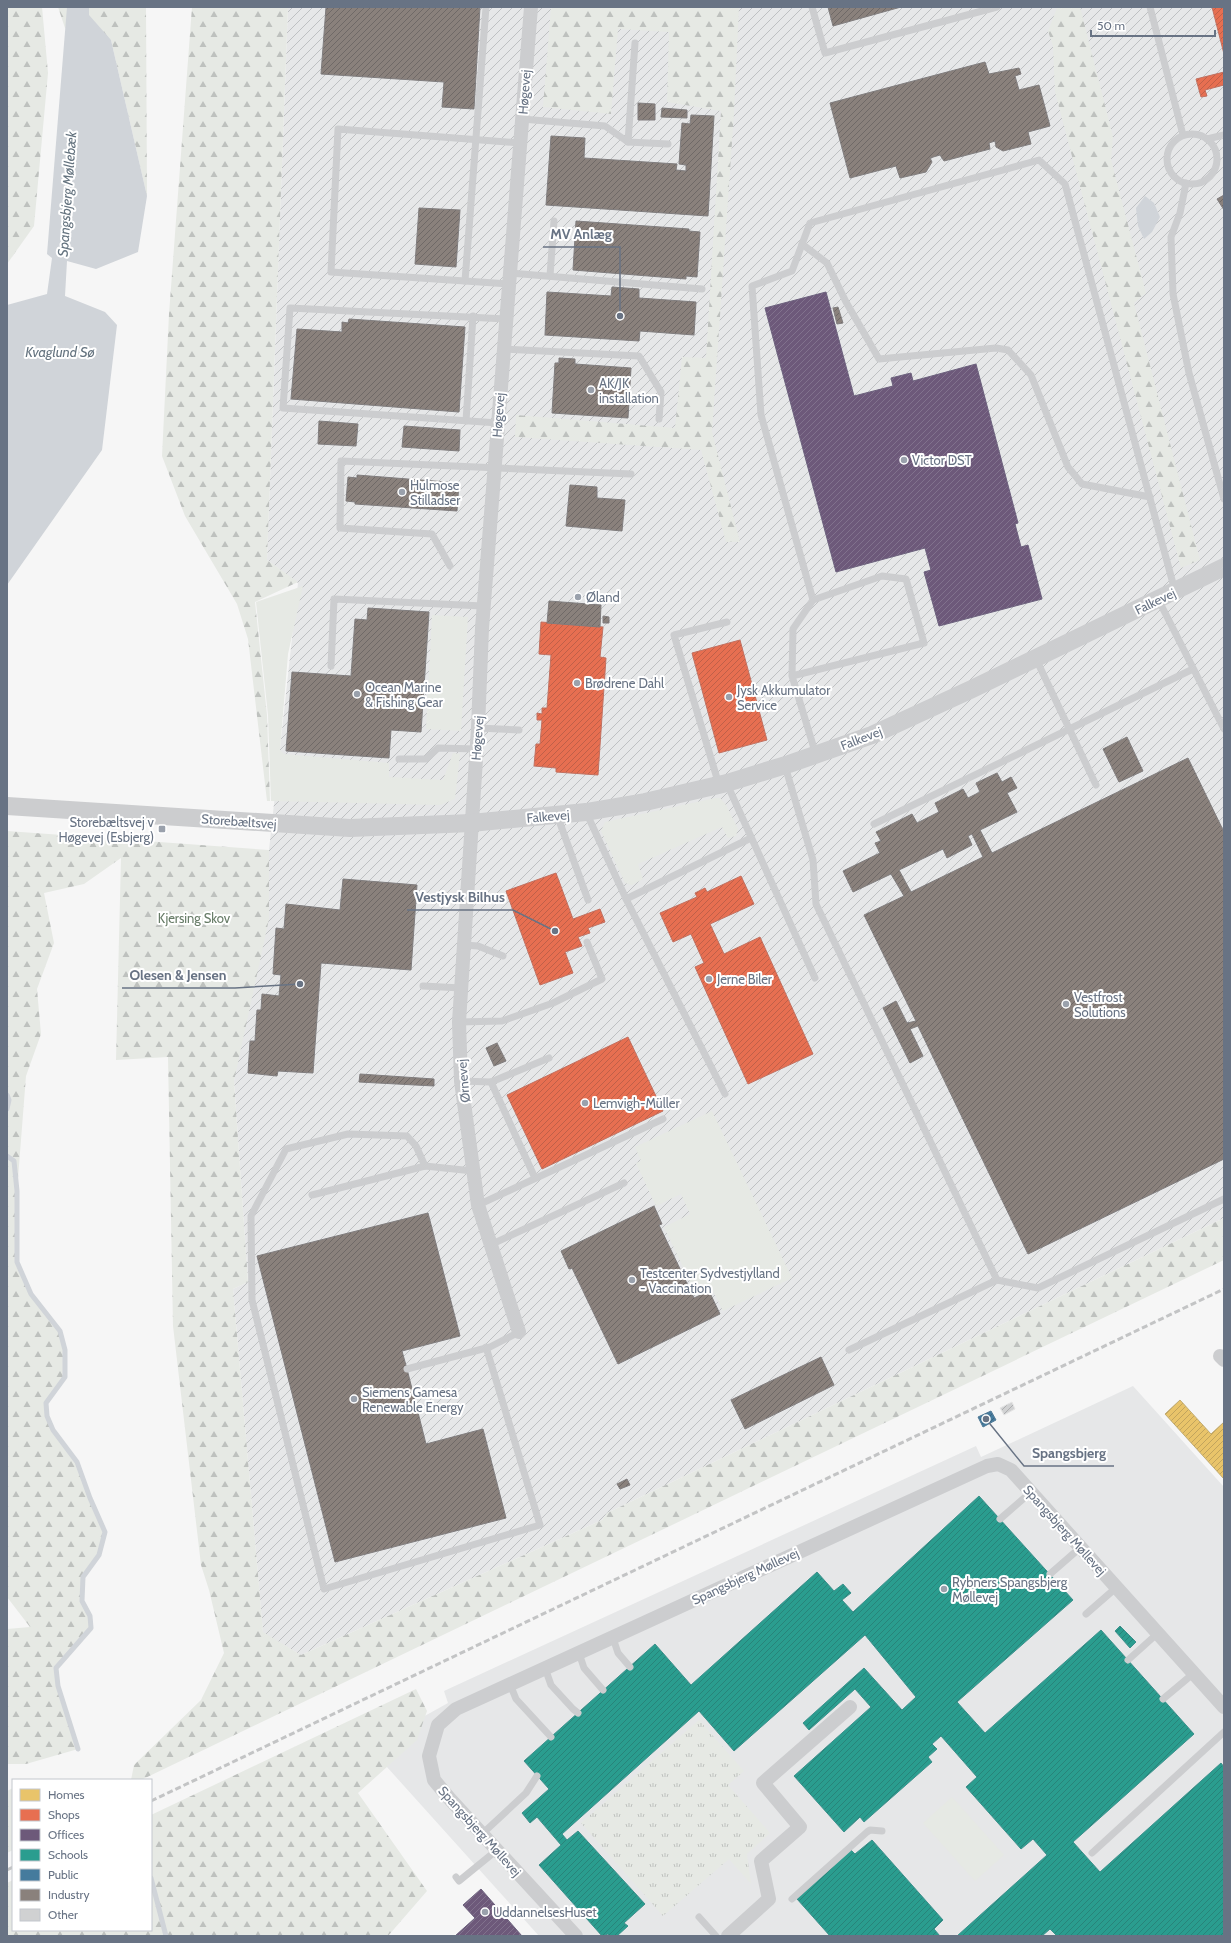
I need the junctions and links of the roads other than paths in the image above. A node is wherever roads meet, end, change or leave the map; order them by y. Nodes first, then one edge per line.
1 (486, 7) edge
2 (531, 7) edge
3 (812, 7) edge
4 (997, 7) edge
5 (1150, 7) edge
6 (635, 43) dead end
7 (522, 119) junction
8 (1224, 134) edge
9 (1183, 135) junction
10 (476, 139) junction
11 (1207, 140) junction
12 (520, 142) junction
13 (628, 142) junction
14 (668, 144) dead end
15 (1186, 183) junction
16 (554, 221) dead end
17 (802, 244) junction
18 (550, 276) junction
19 (509, 279) junction
20 (465, 281) junction
21 (702, 289) dead end
22 (473, 316) junction
23 (506, 319) junction
24 (504, 349) junction
25 (659, 419) dead end
26 (466, 421) junction
27 (498, 423) junction
28 (494, 467) junction
29 (631, 474) dead end
30 (1150, 496) junction
31 (1224, 499) edge
32 (450, 566) dead end
33 (1224, 567) edge
34 (1175, 591) junction
35 (1158, 599) junction
36 (813, 600) junction
37 (484, 606) junction
38 (727, 622) dead end
39 (1036, 658) junction
40 (331, 666) dead end
41 (1193, 669) junction
42 (792, 676) junction
43 (478, 728) junction
44 (1224, 729) edge
45 (519, 730) dead end
46 (1069, 730) junction
47 (477, 749) junction
48 (816, 755) junction
49 (399, 759) dead end
50 (785, 766) junction
51 (723, 784) junction
52 (1096, 785) dead end
53 (7, 806) edge
54 (586, 812) junction
55 (556, 815) junction
56 (471, 823) junction
57 (874, 824) dead end
58 (751, 838) junction
59 (626, 899) junction
60 (588, 900) dead end
61 (587, 942) dead end
62 (464, 945) junction
63 (503, 956) dead end
64 (815, 978) dead end
65 (423, 986) dead end
66 (461, 988) junction
67 (459, 1022) junction
68 (549, 1058) dead end
69 (461, 1081) junction
70 (491, 1082) junction
71 (725, 1094) dead end
72 (663, 1119) dead end
73 (425, 1166) junction
74 (473, 1171) junction
75 (535, 1178) junction
76 (624, 1183) dead end
77 (312, 1195) dead end
78 (1224, 1199) edge
79 (478, 1205) junction
80 (490, 1245) junction
81 (997, 1280) junction
82 (519, 1332) joint
83 (486, 1347) junction
84 (849, 1350) dead end
85 (407, 1369) dead end
86 (1031, 1492) junction
87 (1000, 1519) dead end
88 (1081, 1547) junction
89 (1050, 1574) dead end
90 (1117, 1587) junction
91 (1086, 1614) dead end
92 (1158, 1633) junction
93 (613, 1638) junction
94 (578, 1653) junction
95 (1128, 1660) dead end
96 (630, 1667) dead end
97 (545, 1668) junction
98 (1194, 1672) junction
99 (510, 1684) junction
100 (603, 1690) dead end
101 (1163, 1699) dead end
102 (850, 1707) dead end
103 (1224, 1707) edge
104 (578, 1712) dead end
105 (1224, 1732) edge
106 (551, 1737) dead end
107 (537, 1776) dead end
108 (882, 1831) dead end
109 (482, 1834) junction
110 (497, 1850) junction
111 (1092, 1853) dead end
112 (456, 1877) dead end
113 (792, 1899) dead end
114 (699, 1917) dead end
115 (576, 1936) edge
116 (716, 1936) edge
117 (728, 1936) edge

1 - 10 lane
2 - 7 street, Høgevej
3 - 4 lane
5 - 9 lane
6 - 13 lane
7 - 12 street, Høgevej
7 - 13 lane
8 - 11 lane
9 - 11 lane
9 - 15 lane
10 - 12 lane
10 - 20 lane
10 - 20 lane
11 - 15 lane
12 - 19 street, Høgevej
13 - 14 lane
15 - 31 lane
16 - 18 lane
17 - 30 lane
17 - 30 lane
17 - 36 lane
18 - 19 lane
18 - 21 lane
19 - 20 lane
19 - 23 street, Høgevej
22 - 23 lane
22 - 26 lane
22 - 26 lane
23 - 24 street, Høgevej
24 - 25 lane
24 - 27 street, Høgevej
26 - 27 lane
27 - 28 street, Høgevej
28 - 29 lane
28 - 32 lane
28 - 37 street, Høgevej
30 - 34 lane
33 - 34 street, Falkevej
34 - 35 street, Falkevej
35 - 39 street, Falkevej
35 - 41 lane
36 - 42 lane
36 - 42 lane
37 - 40 lane
37 - 43 street, Høgevej
38 - 51 lane
39 - 46 lane
39 - 48 street, Falkevej
41 - 44 lane
41 - 46 lane
42 - 48 lane
43 - 45 lane
43 - 47 street, Høgevej
46 - 52 lane
46 - 57 lane
47 - 49 lane
47 - 56 street, Høgevej
48 - 50 street, Falkevej
50 - 51 street, Falkevej
50 - 81 lane
51 - 54 street, Falkevej
51 - 58 lane
53 - 56 street, Storebæltsvej
54 - 55 street, Falkevej
54 - 59 lane
55 - 56 street, Falkevej
55 - 60 lane
56 - 62 street, Ørnevej
58 - 59 lane
58 - 64 lane
59 - 71 lane
61 - 67 lane
62 - 63 lane
62 - 66 street, Ørnevej
65 - 66 lane
66 - 67 street, Ørnevej
67 - 69 street, Ørnevej
68 - 70 lane
69 - 70 lane
69 - 74 street, Ørnevej
70 - 75 lane
72 - 75 lane
73 - 74 lane
73 - 77 lane
73 - 83 lane
74 - 79 street, Ørnevej
75 - 79 lane
76 - 80 lane
78 - 81 lane
79 - 80 street, Ørnevej
80 - 82 street, Ørnevej
81 - 84 lane
82 - 83 lane
83 - 85 lane
86 - 87 lane
86 - 88 street, Spangsbjerg Møllevej
86 - 93 street, Spangsbjerg Møllevej
88 - 89 lane
88 - 90 street, Spangsbjerg Møllevej
90 - 91 lane
90 - 92 street, Spangsbjerg Møllevej
92 - 95 lane
92 - 98 street, Spangsbjerg Møllevej
93 - 94 street, Spangsbjerg Møllevej
93 - 96 lane
94 - 97 street, Spangsbjerg Møllevej
94 - 100 lane
97 - 99 street, Spangsbjerg Møllevej
97 - 104 lane
98 - 101 lane
98 - 103 street, Spangsbjerg Møllevej
99 - 106 lane
99 - 109 street, Spangsbjerg Møllevej
102 - 117 street
105 - 111 lane
107 - 109 lane
108 - 113 lane
109 - 110 street, Spangsbjerg Møllevej
110 - 112 lane
110 - 115 street, Spangsbjerg Møllevej
114 - 116 lane

